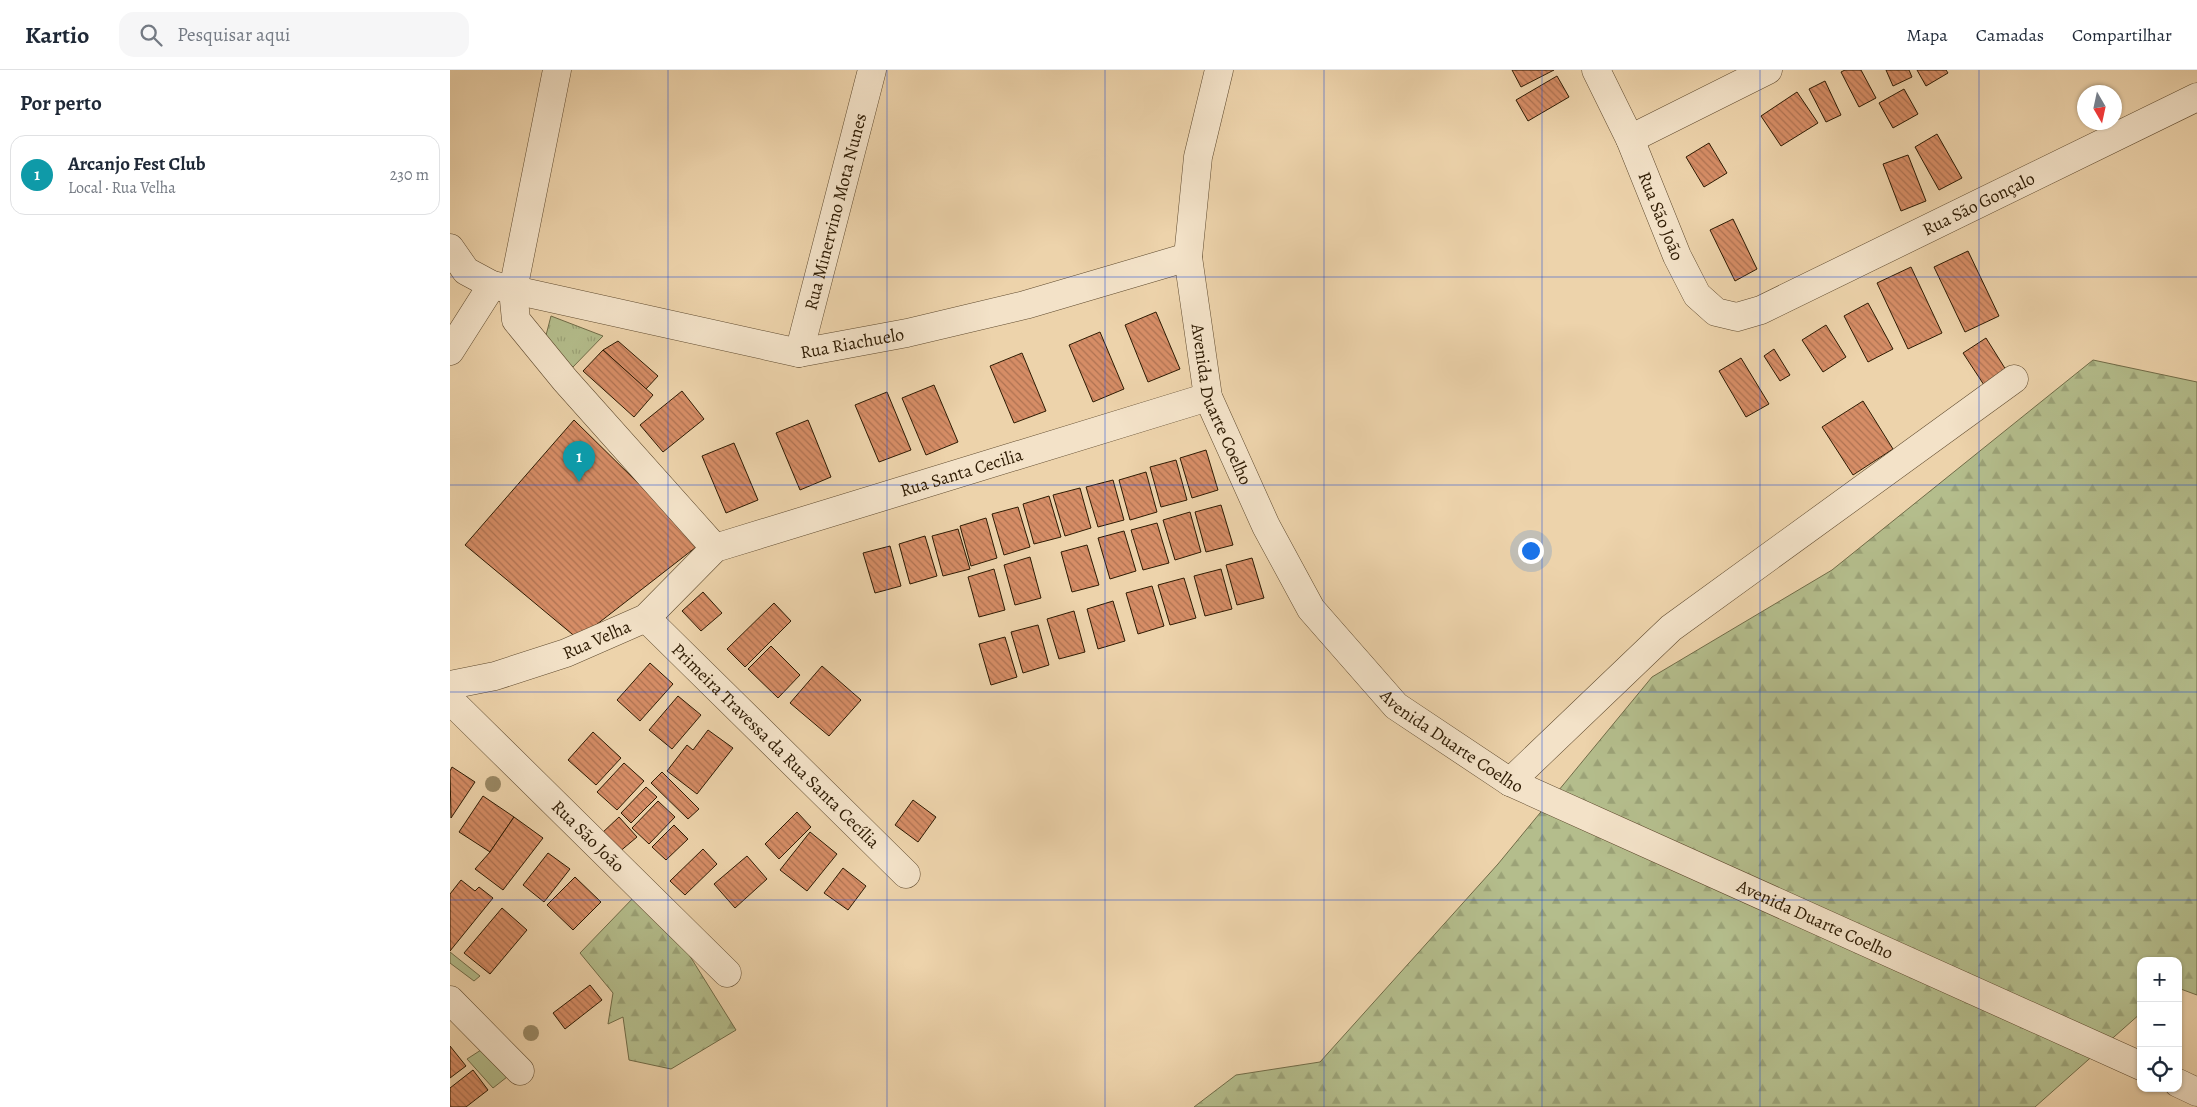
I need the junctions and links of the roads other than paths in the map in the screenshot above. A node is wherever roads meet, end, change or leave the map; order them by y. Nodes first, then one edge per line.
1 (558, 70) edge
2 (872, 70) edge
3 (1219, 70) edge
4 (1596, 70) edge
5 (1768, 70) edge
6 (2197, 97) edge
7 (1630, 139) junction
8 (450, 248) edge
9 (1188, 257) junction
10 (458, 273) edge
11 (502, 288) junction
12 (1761, 310) joint
13 (450, 351) edge
14 (799, 354) junction
15 (2014, 379) dead end
16 (1208, 397) junction
17 (715, 548) junction
18 (646, 618) junction
19 (450, 685) edge
20 (450, 700) edge
21 (1510, 782) junction
22 (906, 874) dead end
23 (727, 973) dead end
24 (450, 1000) edge
25 (2137, 1064) edge
26 (520, 1071) dead end
27 (2182, 1085) edge
28 (2197, 1092) edge

1 - 11 street
2 - 14 street, Rua Minervino Mota Nunes
3 - 9 street, Avenida Duarte Coelho
4 - 7 street, Rua São João
5 - 7 street
6 - 12 street, Rua São Gonçalo
7 - 12 street, Rua São João
8 - 10 street
9 - 14 street, Rua Riachuelo
9 - 16 street, Avenida Duarte Coelho
10 - 11 street, Rua Riachuelo
11 - 13 street
11 - 14 street, Rua Riachuelo
11 - 17 street
15 - 21 street
16 - 17 street, Rua Santa Cecilia
16 - 21 street, Avenida Duarte Coelho
17 - 18 street, Rua Velha
18 - 19 street, Rua Velha
18 - 22 street, Primeira Travessa da Rua Santa Cecília
20 - 23 street, Rua São João
21 - 25 street, Avenida Duarte Coelho
24 - 26 street
27 - 28 street

